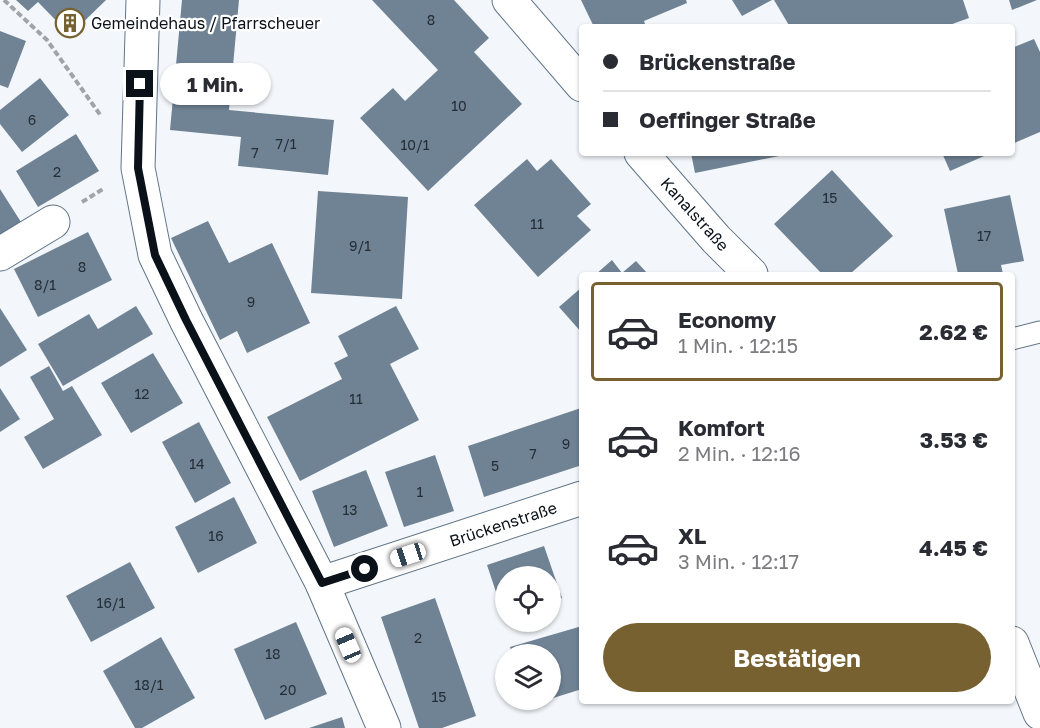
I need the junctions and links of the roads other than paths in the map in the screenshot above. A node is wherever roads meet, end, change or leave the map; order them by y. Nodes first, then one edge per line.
1 (143, 0) edge
2 (509, 0) edge
3 (579, 82) edge
4 (644, 156) edge
5 (52, 222) dead end
6 (0, 254) edge
7 (749, 272) edge
8 (1040, 332) edge
9 (1015, 338) edge
10 (579, 499) edge
11 (322, 583) junction
12 (1015, 650) edge
13 (1040, 713) edge
14 (384, 728) edge

1 - 11 street
2 - 3 street
4 - 7 street, Kanalstraße
5 - 6 street
8 - 9 lane
10 - 11 street, Brückenstraße
11 - 14 street
12 - 13 street

